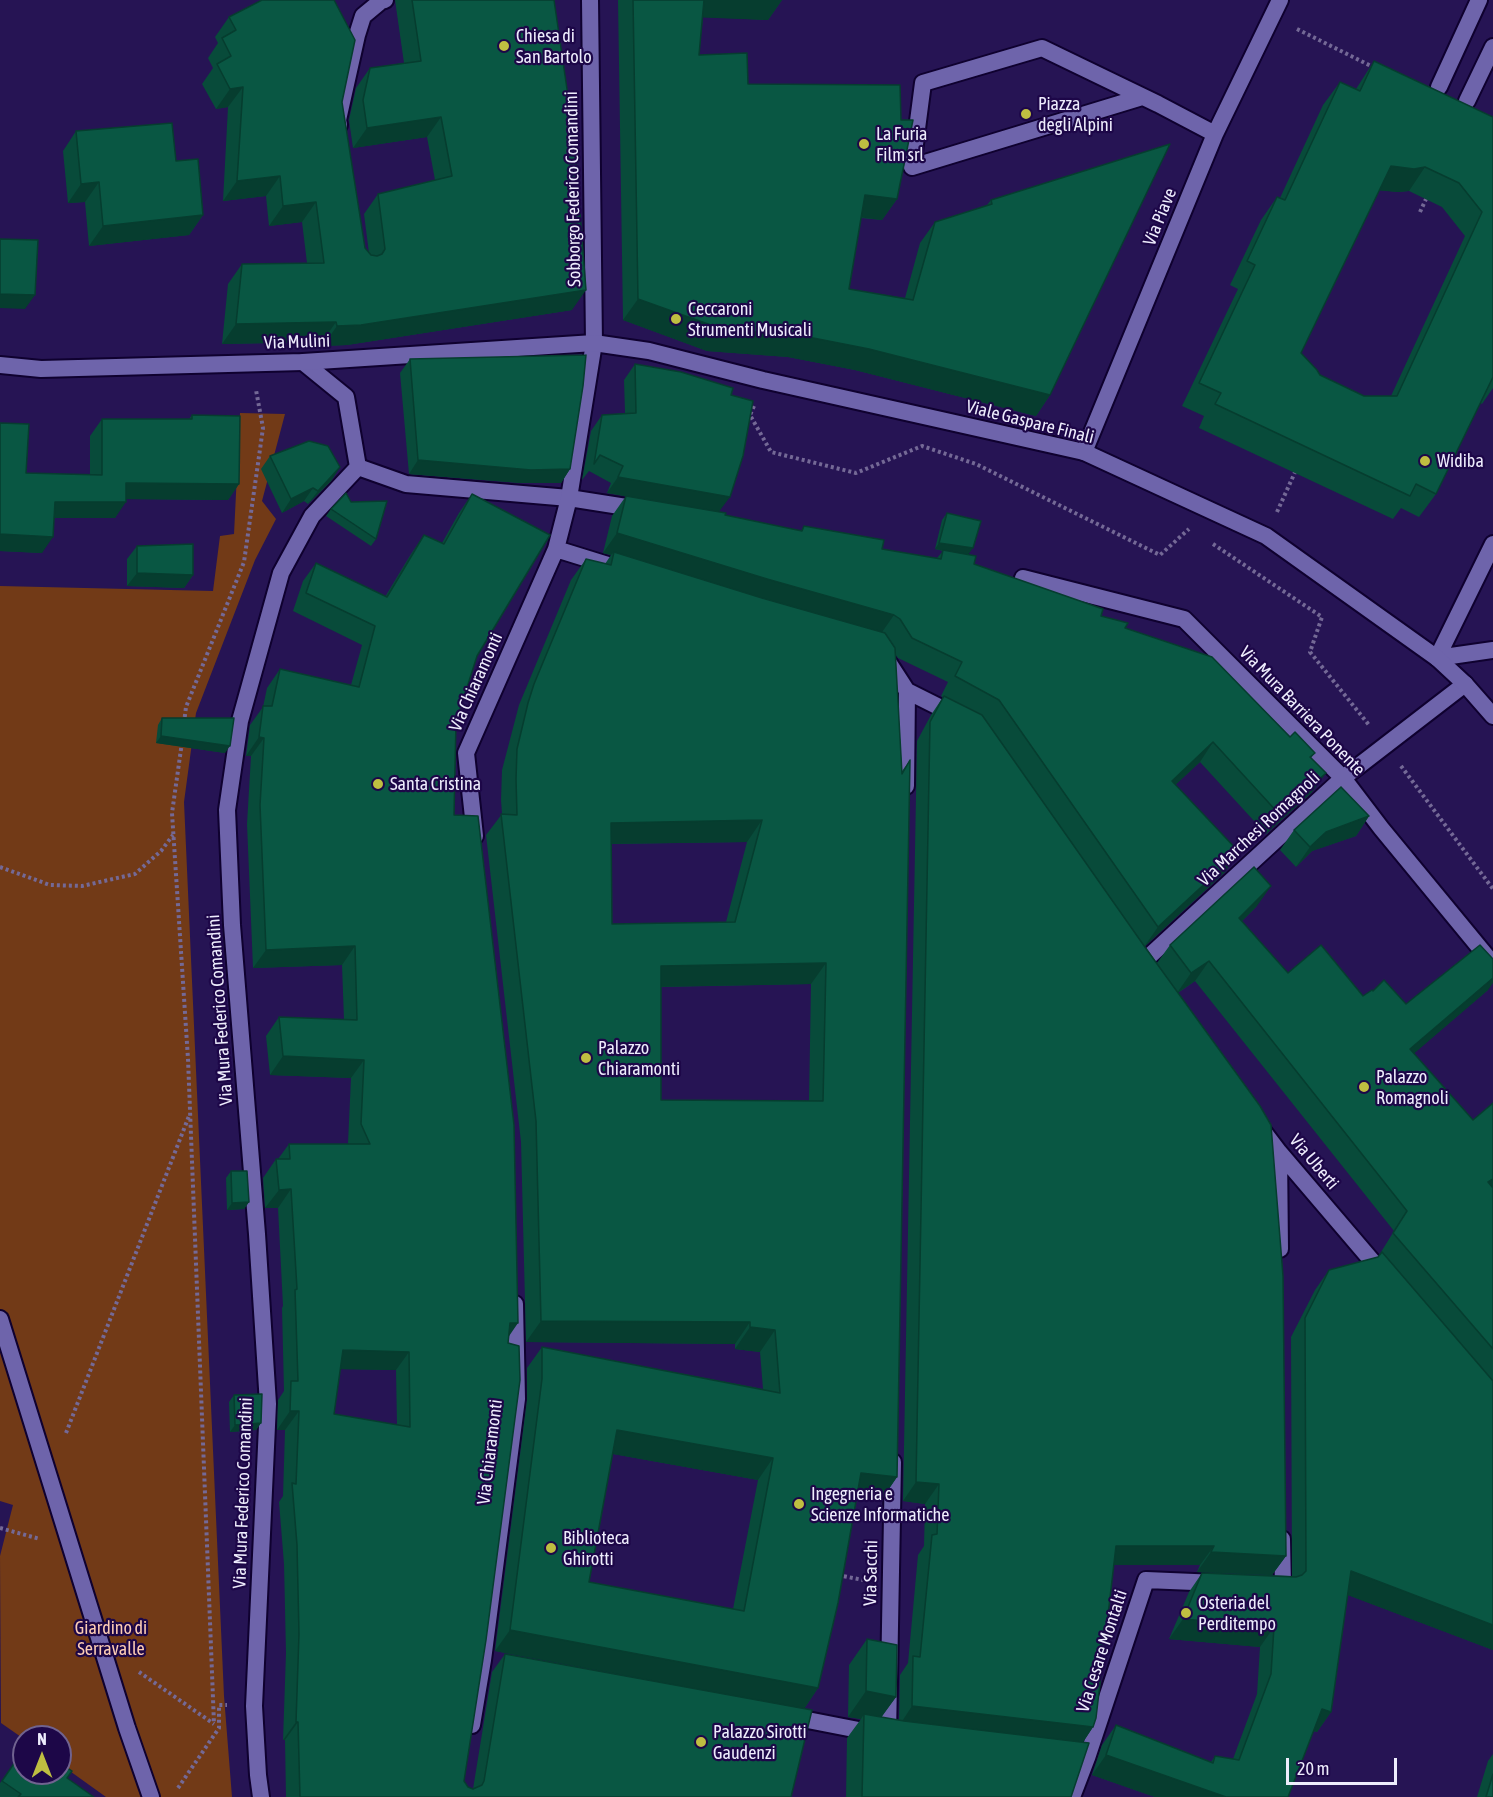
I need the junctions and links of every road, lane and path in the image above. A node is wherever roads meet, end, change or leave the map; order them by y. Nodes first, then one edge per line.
1 (385, 0) edge
2 (590, 0) edge
3 (1280, 0) edge
4 (1479, 0) edge
5 (1272, 17) junction
6 (1493, 46) edge
7 (1375, 68) edge
8 (1439, 87) dead end
9 (1142, 97) junction
10 (1467, 101) dead end
11 (1215, 134) junction
12 (342, 143) edge
13 (1426, 199) edge
14 (1419, 212) dead end
15 (594, 342) junction
16 (303, 362) junction
17 (250, 364) junction
18 (0, 365) edge
19 (1084, 452) junction
20 (1300, 462) edge
21 (358, 467) junction
22 (569, 498) junction
23 (657, 513) edge
24 (1266, 536) junction
25 (1493, 544) edge
26 (556, 549) junction
27 (647, 577) edge
28 (1023, 578) edge
29 (877, 645) edge
30 (1493, 650) edge
31 (1437, 658) junction
32 (1465, 684) junction
33 (907, 691) junction
34 (1493, 716) edge
35 (966, 721) edge
36 (1343, 778) junction
37 (905, 798) edge
38 (174, 835) junction
39 (477, 847) edge
40 (0, 867) edge
41 (1142, 963) edge
42 (1493, 964) edge
43 (190, 1113) junction
44 (1251, 1114) edge
45 (1279, 1152) junction
46 (1280, 1269) edge
47 (514, 1283) edge
48 (1394, 1286) edge
49 (0, 1319) edge
50 (893, 1442) edge
51 (49, 1476) junction
52 (1282, 1527) edge
53 (0, 1528) edge
54 (72, 1547) junction
55 (103, 1647) junction
56 (772, 1714) edge
57 (214, 1724) junction
58 (470, 1740) edge
59 (151, 1797) edge
60 (171, 1797) edge
61 (261, 1797) edge
62 (1072, 1797) edge

1 - 12 street
2 - 15 street, Sobborgo Federico Comandini
3 - 5 street, Via Piave
4 - 8 street
5 - 7 path
5 - 11 street, Via Piave
6 - 10 street
9 - 9 street
9 - 11 street
11 - 19 street, Via Piave
13 - 14 path
15 - 16 street, Via Mulini
15 - 19 street, Viale Gaspare Finali
15 - 22 street, Via Chiaramonti
16 - 17 street, Via Mulini
16 - 21 street
17 - 18 street, Via Mulini
17 - 38 path
19 - 24 street, Viale Gaspare Finali
20 - 24 path
21 - 22 street
21 - 61 street, Via Mura Federico Comandini
22 - 23 street
22 - 26 street, Via Chiaramonti
24 - 31 street, Viale Gaspare Finali
25 - 31 street
26 - 27 street
26 - 39 street, Via Chiaramonti
28 - 36 street, Via Mura Barriera Ponente
29 - 33 street
30 - 31 street
31 - 32 street, Viale Gaspare Finali
32 - 34 street, Viale Gaspare Finali
32 - 36 street, Via Marchesi Romagnoli
33 - 35 street
33 - 37 street
36 - 41 street, Via Marchesi Romagnoli
36 - 42 street, Via Mura Barriera Ponente
38 - 40 path
38 - 43 path
43 - 51 path
43 - 57 path
44 - 45 street, Via Uberti
45 - 46 street
45 - 48 street, Via Uberti
47 - 58 street, Via Chiaramonti
49 - 51 street
50 - 56 street, Via Sacchi
51 - 54 street
52 - 62 street, Via Cesare Montalti
53 - 54 path
54 - 55 street
55 - 57 path
55 - 59 street
57 - 60 path

